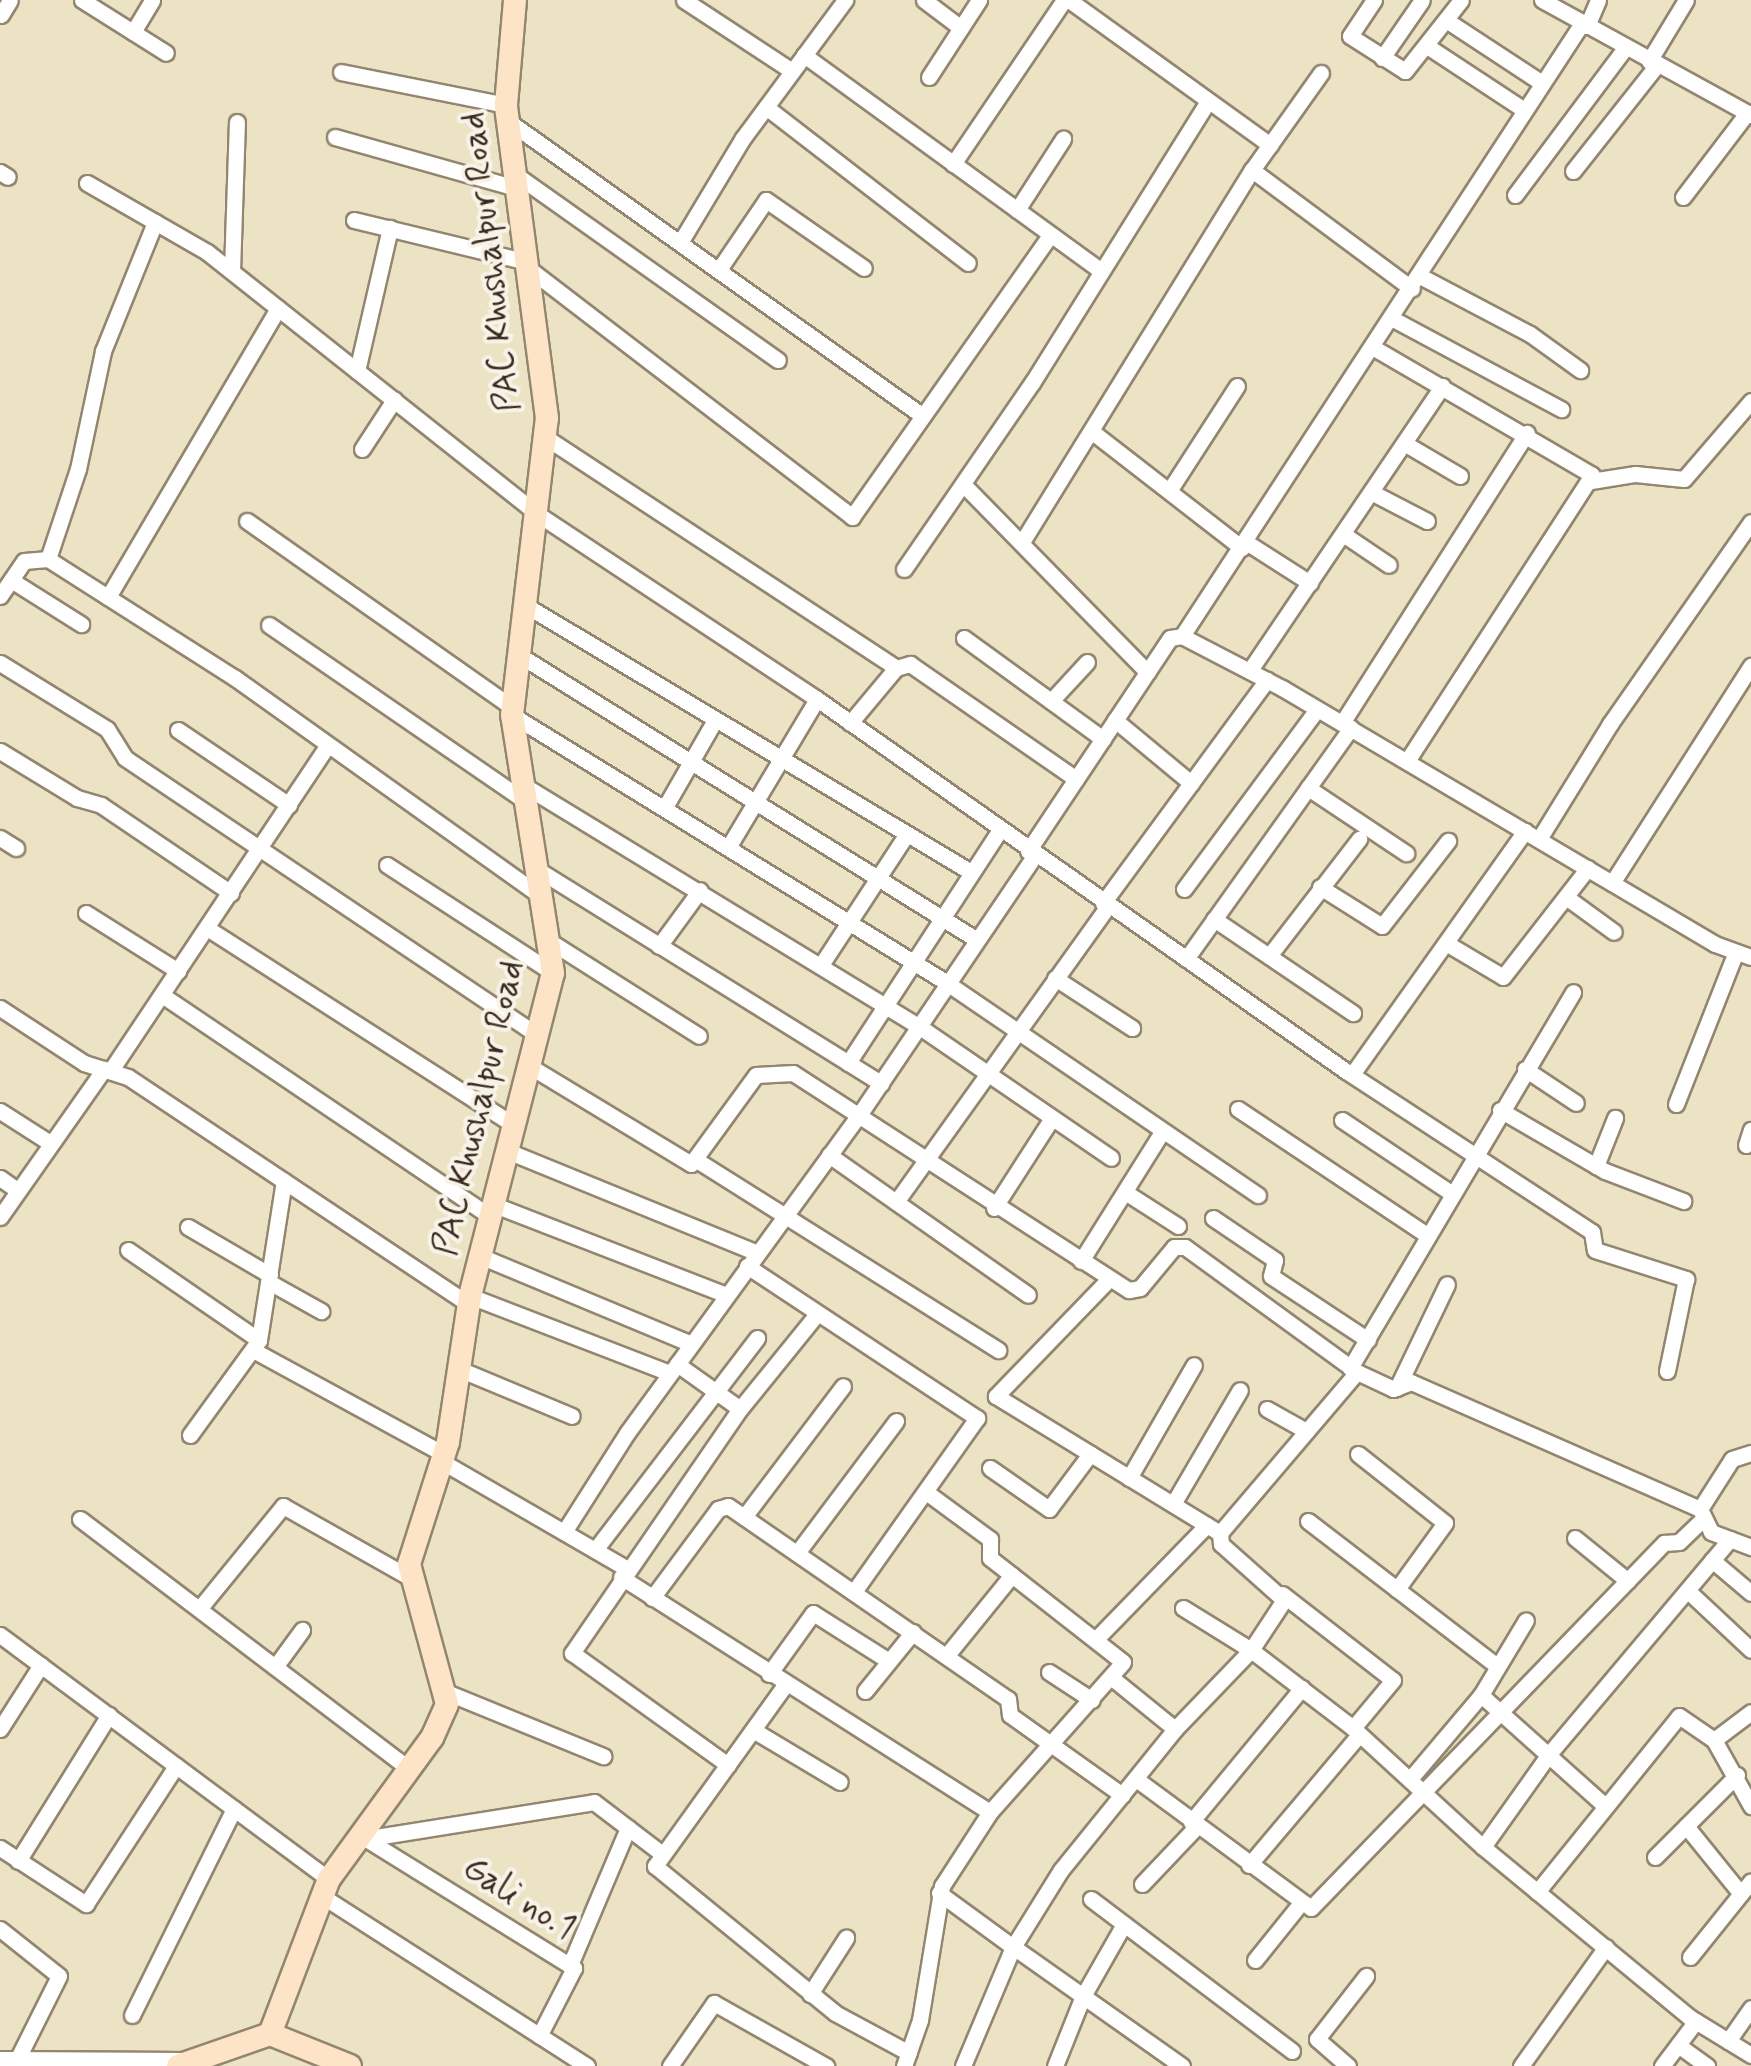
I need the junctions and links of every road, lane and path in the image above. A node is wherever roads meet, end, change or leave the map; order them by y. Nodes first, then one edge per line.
1 (10, 0) edge
2 (82, 0) edge
3 (152, 0) edge
4 (515, 0) edge
5 (684, 0) edge
6 (979, 0) edge
7 (1066, 0) edge
8 (1374, 0) edge
9 (1422, 0) edge
10 (1461, 0) edge
11 (1542, 0) edge
12 (1598, 0) edge
13 (1686, 0) edge
14 (841, 1) edge
15 (934, 3) edge
16 (1, 16) edge
17 (1446, 20) junction
18 (1584, 24) junction
19 (960, 28) junction
20 (133, 32) junction
21 (1426, 46) junction
22 (1624, 48) junction
23 (166, 52) dead end
24 (804, 55) junction
25 (1382, 58) junction
26 (1653, 63) junction
27 (792, 71) junction
28 (341, 72) dead end
29 (1321, 74) dead end
30 (928, 77) dead end
31 (1542, 84) junction
32 (1208, 101) junction
33 (766, 107) junction
34 (1524, 110) junction
35 (507, 113) junction
36 (1749, 114) edge
37 (237, 122) dead end
38 (335, 137) dead end
39 (1063, 139) dead end
40 (1270, 145) junction
41 (953, 164) junction
42 (1252, 170) junction
43 (1573, 172) dead end
44 (516, 181) junction
45 (87, 183) dead end
46 (1514, 195) dead end
47 (1683, 197) dead end
48 (1016, 210) junction
49 (354, 220) dead end
50 (155, 222) junction
51 (390, 228) junction
52 (1050, 235) junction
53 (682, 241) junction
54 (968, 263) dead end
55 (527, 265) junction
56 (720, 268) junction
57 (864, 268) dead end
58 (1100, 270) junction
59 (232, 271) junction
60 (1421, 275) junction
61 (278, 308) junction
62 (1393, 319) junction
63 (1374, 348) junction
64 (778, 360) dead end
65 (1580, 370) dead end
66 (357, 371) junction
67 (1237, 386) dead end
68 (1442, 386) junction
69 (394, 400) junction
70 (1751, 401) edge
71 (1560, 409) dead end
72 (920, 414) junction
73 (1527, 433) junction
74 (1095, 434) junction
75 (545, 437) junction
76 (1404, 443) junction
77 (362, 448) dead end
78 (1460, 476) dead end
79 (1591, 481) junction
80 (964, 485) junction
81 (1170, 491) junction
82 (1371, 492) junction
83 (536, 513) junction
84 (247, 521) dead end
85 (1426, 522) dead end
86 (1751, 522) edge
87 (1343, 534) junction
88 (1022, 542) junction
89 (1244, 545) junction
90 (48, 558) junction
91 (1389, 566) dead end
92 (904, 568) dead end
93 (1310, 583) junction
94 (5, 585) edge
95 (108, 597) junction
96 (525, 604) junction
97 (81, 624) dead end
98 (269, 626) dead end
99 (1182, 636) junction
100 (964, 638) dead end
101 (519, 655) junction
102 (1088, 662) dead end
103 (0, 663) edge
104 (1751, 666) edge
105 (896, 668) junction
106 (1250, 670) junction
107 (1148, 672) junction
108 (1267, 680) junction
109 (817, 699) junction
110 (1051, 702) junction
111 (1317, 708) junction
112 (512, 711) junction
113 (716, 720) junction
114 (1115, 720) junction
115 (850, 722) junction
116 (1346, 726) junction
117 (178, 730) dead end
118 (1103, 739) junction
119 (326, 748) junction
120 (0, 751) edge
121 (780, 759) junction
122 (1407, 761) junction
123 (690, 763) junction
124 (1076, 779) junction
125 (1191, 783) junction
126 (1308, 788) junction
127 (526, 794) junction
128 (754, 802) junction
129 (289, 805) junction
130 (665, 808) junction
131 (1000, 831) junction
132 (906, 835) junction
133 (1532, 835) junction
134 (0, 838) edge
135 (1360, 839) dead end
136 (1448, 841) dead end
137 (729, 846) junction
138 (16, 848) dead end
139 (260, 849) junction
140 (1406, 852) dead end
141 (1031, 853) junction
142 (386, 864) dead end
143 (1588, 868) junction
144 (540, 871) junction
145 (971, 872) junction
146 (878, 879) junction
147 (1612, 884) junction
148 (1320, 888) junction
149 (1184, 889) dead end
150 (700, 890) junction
151 (231, 893) junction
152 (1566, 897) junction
153 (546, 899) junction
154 (1106, 904) junction
155 (86, 913) dead end
156 (941, 918) junction
157 (1214, 919) junction
158 (852, 922) junction
159 (207, 928) junction
160 (1614, 932) dead end
161 (974, 938) junction
162 (551, 942) junction
163 (1446, 943) junction
164 (658, 946) junction
165 (1743, 954) edge
166 (1269, 956) junction
167 (1186, 959) junction
168 (913, 962) junction
169 (821, 964) junction
170 (178, 972) junction
171 (553, 973) junction
172 (1055, 978) junction
173 (944, 981) junction
174 (1573, 992) dead end
175 (162, 995) junction
176 (884, 1004) junction
177 (0, 1008) edge
178 (1353, 1013) dead end
179 (917, 1025) junction
180 (1132, 1028) dead end
181 (1016, 1032) junction
182 (535, 1033) junction
183 (698, 1036) dead end
184 (848, 1063) junction
185 (526, 1064) junction
186 (1526, 1068) junction
187 (108, 1069) junction
188 (986, 1073) junction
189 (1353, 1073) junction
190 (881, 1083) junction
191 (1576, 1103) dead end
192 (1676, 1104) dead end
193 (1238, 1110) dead end
194 (1500, 1110) junction
195 (0, 1111) edge
196 (859, 1115) junction
197 (1052, 1118) junction
198 (1615, 1118) dead end
199 (1342, 1120) dead end
200 (512, 1124) junction
201 (1162, 1132) junction
202 (50, 1143) junction
203 (505, 1150) junction
204 (1473, 1153) junction
205 (829, 1154) junction
206 (924, 1158) junction
207 (1111, 1158) dead end
208 (698, 1162) junction
209 (1596, 1166) junction
210 (0, 1178) edge
211 (284, 1181) junction
212 (17, 1190) junction
213 (1125, 1192) junction
214 (1451, 1192) junction
215 (1258, 1195) dead end
216 (1683, 1201) dead end
217 (896, 1202) junction
218 (994, 1208) junction
219 (491, 1210) junction
220 (786, 1212) junction
221 (0, 1217) edge
222 (1213, 1218) dead end
223 (1178, 1226) dead end
224 (188, 1228) dead end
225 (1427, 1235) junction
226 (128, 1250) dead end
227 (480, 1256) junction
228 (752, 1260) junction
229 (1081, 1262) junction
230 (269, 1278) junction
231 (1110, 1279) junction
232 (1448, 1284) dead end
233 (726, 1295) junction
234 (1028, 1295) dead end
235 (470, 1300) junction
236 (321, 1311) dead end
237 (817, 1314) junction
238 (757, 1338) dead end
239 (1368, 1340) junction
240 (691, 1344) junction
241 (256, 1345) junction
242 (998, 1350) dead end
243 (1194, 1365) dead end
244 (673, 1368) junction
245 (459, 1369) junction
246 (1354, 1370) junction
247 (1667, 1371) dead end
248 (843, 1386) dead end
249 (1397, 1389) junction
250 (1240, 1390) dead end
251 (714, 1391) junction
252 (996, 1396) junction
253 (740, 1409) junction
254 (1267, 1409) dead end
255 (572, 1416) dead end
256 (977, 1418) junction
257 (896, 1421) dead end
258 (1306, 1431) junction
259 (190, 1434) dead end
260 (1751, 1453) edge
261 (1090, 1454) junction
262 (1358, 1454) dead end
263 (443, 1457) junction
264 (990, 1468) dead end
265 (1130, 1478) junction
266 (926, 1492) junction
267 (1173, 1504) junction
268 (1701, 1514) junction
269 (744, 1517) junction
270 (80, 1519) dead end
271 (1308, 1521) dead end
272 (1214, 1529) junction
273 (564, 1532) junction
274 (1576, 1538) dead end
275 (1730, 1538) junction
276 (1751, 1547) edge
277 (595, 1550) junction
278 (797, 1553) junction
279 (1712, 1560) junction
280 (624, 1573) junction
281 (1012, 1575) junction
282 (411, 1578) junction
283 (1628, 1582) junction
284 (1397, 1589) junction
285 (1688, 1591) junction
286 (854, 1592) junction
287 (1751, 1593) edge
288 (1282, 1594) junction
289 (652, 1598) junction
290 (1183, 1608) dead end
291 (199, 1609) junction
292 (1526, 1620) dead end
293 (302, 1630) dead end
294 (913, 1632) junction
295 (0, 1634) edge
296 (1096, 1640) junction
297 (1250, 1650) junction
298 (1751, 1650) edge
299 (946, 1655) junction
300 (889, 1661) junction
301 (41, 1665) junction
302 (1496, 1666) junction
303 (274, 1667) junction
304 (1049, 1672) dead end
305 (769, 1674) junction
306 (1112, 1678) junction
307 (785, 1685) junction
308 (1302, 1688) junction
309 (865, 1691) dead end
310 (446, 1692) junction
311 (1481, 1695) junction
312 (1092, 1700) junction
313 (1500, 1710) junction
314 (1751, 1712) edge
315 (108, 1715) junction
316 (0, 1729) edge
317 (1176, 1729) junction
318 (753, 1730) junction
319 (1356, 1732) junction
320 (1714, 1740) junction
321 (1052, 1744) junction
322 (1550, 1754) junction
323 (603, 1756) dead end
324 (728, 1765) junction
325 (176, 1766) junction
326 (409, 1769) junction
327 (1737, 1776) junction
328 (1136, 1779) junction
329 (840, 1782) dead end
330 (1415, 1784) junction
331 (1122, 1796) junction
332 (1605, 1806) junction
333 (1751, 1806) edge
334 (234, 1808) junction
335 (990, 1812) junction
336 (1194, 1824) junction
337 (1686, 1826) junction
338 (628, 1828) junction
339 (362, 1840) junction
340 (1482, 1847) junction
341 (0, 1848) edge
342 (661, 1854) junction
343 (1655, 1858) dead end
344 (18, 1861) junction
345 (1249, 1865) junction
346 (1142, 1884) dead end
347 (326, 1888) junction
348 (1746, 1888) edge
349 (1537, 1892) junction
350 (939, 1893) junction
351 (1091, 1899) dead end
352 (1300, 1904) junction
353 (1124, 1924) junction
354 (0, 1929) edge
355 (846, 1938) dead end
356 (1013, 1947) junction
357 (1606, 1948) junction
358 (1690, 1958) dead end
359 (1255, 1960) dead end
360 (570, 1965) junction
361 (1366, 1976) dead end
362 (810, 1994) junction
363 (1084, 1996) junction
364 (1751, 2008) edge
365 (132, 2015) dead end
366 (1696, 2021) junction
367 (270, 2034) junction
368 (540, 2036) junction
369 (1728, 2041) junction
370 (1678, 2045) junction
371 (1292, 2052) dead end
372 (1751, 2055) edge
373 (906, 2059) edge
374 (10, 2061) edge
375 (182, 2063) edge
376 (350, 2066) edge
377 (586, 2066) edge
378 (670, 2066) edge
379 (826, 2066) edge
380 (963, 2066) edge
381 (1056, 2066) edge
382 (1182, 2066) edge
383 (1348, 2066) edge
384 (1521, 2066) edge
385 (1662, 2066) edge
386 (1707, 2066) edge

1 - 16 street
2 - 20 street
3 - 20 street
4 - 35 main road, PAC Khushalpur Road
5 - 27 street
6 - 19 street
7 - 32 street
7 - 41 street
8 - 25 street
9 - 25 street
10 - 17 street
11 - 18 street
12 - 18 street
13 - 26 street
14 - 24 street
15 - 19 street
17 - 21 street
17 - 31 street
18 - 22 street
18 - 31 street
19 - 30 street
20 - 23 street
21 - 25 street
21 - 34 street
22 - 26 street
22 - 46 street
24 - 27 street
24 - 41 street
26 - 36 street
26 - 43 street
27 - 33 street
28 - 35 street
29 - 40 street
31 - 34 street
32 - 40 street
32 - 58 street
33 - 53 street
33 - 54 street
34 - 60 street
35 - 44 main road, PAC Khushalpur Road
35 - 53 street
36 - 47 street
37 - 59 street
38 - 44 street
39 - 48 street
40 - 42 street
41 - 48 street
42 - 60 street
42 - 74 street
44 - 55 main road, PAC Khushalpur Road
44 - 64 street
45 - 50 street
48 - 52 street
49 - 51 street
50 - 59 street
50 - 90 street
51 - 55 street
51 - 66 street
52 - 58 street
52 - 72 street
53 - 56 street
55 - 72 street
55 - 75 main road, PAC Khushalpur Road
56 - 57 street
56 - 72 street
58 - 80 street
59 - 61 street
60 - 62 street
60 - 65 street
61 - 66 street
61 - 95 street
62 - 63 street
62 - 71 street
63 - 68 street
63 - 89 street
66 - 69 street
67 - 81 street
68 - 73 street
68 - 76 street
69 - 77 street
69 - 83 street
70 - 79 street
73 - 79 street
73 - 116 street
74 - 81 street
74 - 88 street
75 - 83 main road, PAC Khushalpur Road
75 - 105 street
76 - 78 street
76 - 82 street
79 - 122 street
80 - 88 street
80 - 92 street
81 - 89 street
82 - 85 street
82 - 87 street
83 - 96 main road, PAC Khushalpur Road
83 - 109 street
84 - 112 street
86 - 133 street
87 - 91 street
87 - 93 street
88 - 107 street
89 - 93 street
89 - 99 street
90 - 94 street
90 - 95 street
93 - 106 street
94 - 97 street
95 - 119 street
96 - 101 main road, PAC Khushalpur Road
96 - 113 street
98 - 127 street
99 - 106 street
99 - 107 street
100 - 110 street
101 - 112 main road, PAC Khushalpur Road
101 - 123 street
102 - 110 street
103 - 139 street
104 - 147 street
105 - 115 street
105 - 124 street
106 - 108 street
107 - 114 street
108 - 111 street
108 - 125 street
109 - 115 street
109 - 121 street
110 - 118 street
111 - 116 street
111 - 149 street
112 - 127 main road, PAC Khushalpur Road
112 - 130 street
113 - 121 street
113 - 123 street
114 - 118 street
114 - 125 street
115 - 131 street
116 - 122 street
116 - 126 street
117 - 129 street
118 - 124 street
119 - 129 street
119 - 153 street
120 - 151 street
121 - 128 street
121 - 132 street
122 - 133 street
123 - 128 street
123 - 130 street
124 - 141 street
125 - 154 street
126 - 140 street
126 - 157 street
127 - 144 main road, PAC Khushalpur Road
127 - 150 street
128 - 137 street
128 - 146 street
129 - 139 street
130 - 137 street
131 - 141 street
131 - 145 street
132 - 145 street
132 - 146 street
133 - 143 street
133 - 163 street
134 - 138 street
135 - 148 street
136 - 148 street
137 - 158 street
139 - 151 street
139 - 182 street
141 - 154 street
141 - 161 street
142 - 171 street
143 - 147 street
143 - 152 street
144 - 153 main road, PAC Khushalpur Road
144 - 164 street
145 - 156 street
146 - 156 street
146 - 158 street
147 - 165 street
148 - 166 street
150 - 164 street
150 - 169 street
151 - 159 street
152 - 160 street
152 - 163 street
153 - 162 main road, PAC Khushalpur Road
154 - 167 street
154 - 172 street
155 - 170 street
156 - 161 street
156 - 168 street
157 - 166 street
157 - 167 street
158 - 168 street
158 - 169 street
159 - 170 street
159 - 200 street
161 - 173 street
162 - 171 main road, PAC Khushalpur Road
162 - 183 street
163 - 189 street
164 - 184 street
165 - 192 street
166 - 178 street
167 - 189 street
168 - 173 street
168 - 176 street
169 - 176 street
170 - 175 street
171 - 182 main road, PAC Khushalpur Road
172 - 180 street
172 - 181 street
173 - 179 street
173 - 181 street
174 - 186 street
175 - 187 street
175 - 219 street
176 - 179 street
176 - 184 street
177 - 187 street
179 - 188 street
179 - 190 street
181 - 188 street
181 - 201 street
182 - 185 main road, PAC Khushalpur Road
184 - 190 street
185 - 200 main road, PAC Khushalpur Road
185 - 208 street
186 - 191 street
186 - 194 street
187 - 202 street
187 - 211 street
188 - 197 street
188 - 206 street
189 - 204 street
190 - 196 street
193 - 225 street
194 - 204 street
194 - 209 street
195 - 202 street
196 - 205 street
196 - 206 street
196 - 208 street
197 - 207 street
197 - 218 street
198 - 209 street
199 - 214 street
200 - 203 main road, PAC Khushalpur Road
201 - 213 street
201 - 215 street
202 - 212 street
203 - 219 main road, PAC Khushalpur Road
203 - 228 street
204 - 214 street
204 - 247 street
205 - 217 street
205 - 220 street
206 - 217 street
206 - 218 street
208 - 220 street
209 - 216 street
210 - 212 street
211 - 230 street
211 - 235 street
212 - 221 street
213 - 223 street
213 - 229 street
214 - 225 street
217 - 234 street
218 - 229 street
219 - 227 main road, PAC Khushalpur Road
219 - 233 street
220 - 228 street
220 - 242 street
222 - 239 street
224 - 230 street
225 - 239 street
226 - 241 street
227 - 235 main road, PAC Khushalpur Road
227 - 240 street
228 - 233 street
228 - 237 street
229 - 231 street
230 - 236 street
230 - 241 street
231 - 246 street
231 - 252 street
232 - 249 street
233 - 240 street
235 - 244 street
235 - 245 main road, PAC Khushalpur Road
237 - 253 street
237 - 256 street
238 - 251 street
239 - 246 street
240 - 244 street
241 - 259 street
241 - 263 street
243 - 265 street
244 - 251 street
244 - 273 street
245 - 255 street
245 - 263 main road, PAC Khushalpur Road
246 - 249 street
246 - 258 street
248 - 269 street
249 - 268 street
250 - 267 street
251 - 253 street
251 - 277 street
252 - 256 street
252 - 261 street
253 - 280 street
254 - 258 street
256 - 266 street
257 - 278 street
258 - 272 street
260 - 268 street
261 - 264 street
261 - 265 street
262 - 284 street
263 - 273 street
263 - 282 main road, PAC Khushalpur Road
265 - 267 street
266 - 281 street
266 - 286 street
267 - 272 street
268 - 275 street
268 - 283 street
269 - 278 street
269 - 289 street
270 - 291 street
271 - 284 street
272 - 288 street
272 - 296 street
273 - 277 street
274 - 283 street
275 - 276 street
275 - 279 street
277 - 280 street
278 - 286 street
279 - 285 street
279 - 287 street
280 - 289 street
280 - 324 street
281 - 296 street
281 - 299 street
282 - 291 street
282 - 310 main road, PAC Khushalpur Road
283 - 313 street
284 - 302 street
285 - 298 street
285 - 322 street
286 - 294 street
288 - 297 street
288 - 319 street
289 - 305 street
290 - 297 street
291 - 303 street
292 - 302 street
293 - 303 street
294 - 299 street
294 - 300 street
295 - 301 street
296 - 306 street
297 - 308 street
297 - 317 street
299 - 321 street
300 - 305 street
300 - 309 street
301 - 315 street
301 - 316 street
302 - 311 street
303 - 326 street
304 - 312 street
305 - 307 street
306 - 312 street
306 - 317 street
307 - 318 street
307 - 335 street
308 - 319 street
308 - 336 street
310 - 323 street
310 - 326 main road
311 - 313 street
311 - 330 street
312 - 321 street
313 - 322 street
313 - 330 street
314 - 320 street
315 - 325 street
315 - 344 street
317 - 328 street
318 - 324 street
318 - 329 street
319 - 330 street
319 - 345 street
320 - 327 street
320 - 332 street
321 - 331 street
321 - 335 street
322 - 332 street
322 - 340 street
324 - 342 street
325 - 334 street
325 - 344 street
326 - 339 main road
327 - 333 street
327 - 337 street
328 - 331 street
328 - 336 street
330 - 340 street
330 - 352 street
331 - 356 street
332 - 349 street
334 - 347 street
334 - 365 street
335 - 350 street
336 - 345 street
336 - 346 street
337 - 343 street
337 - 348 street
338 - 339 street
338 - 342 street
338 - 360 street
339 - 347 main road
339 - 360 street, Gali no.1
340 - 349 street
341 - 344 street
342 - 362 street
345 - 352 street
347 - 367 main road
347 - 368 street
348 - 358 street
349 - 357 street
350 - 356 street
350 - 373 street
351 - 353 street
352 - 359 street
353 - 363 street
353 - 371 street
354 - 374 street
355 - 362 street
356 - 363 street
356 - 380 street
357 - 366 street
357 - 384 street
360 - 368 street, Gali no.1
361 - 383 street
362 - 373 street
363 - 381 street
363 - 382 street
364 - 369 street
366 - 369 street
366 - 370 street
367 - 375 main road
367 - 376 main road
368 - 377 street
369 - 372 street
370 - 385 street
370 - 386 street
374 - 375 street
378 - 379 street

